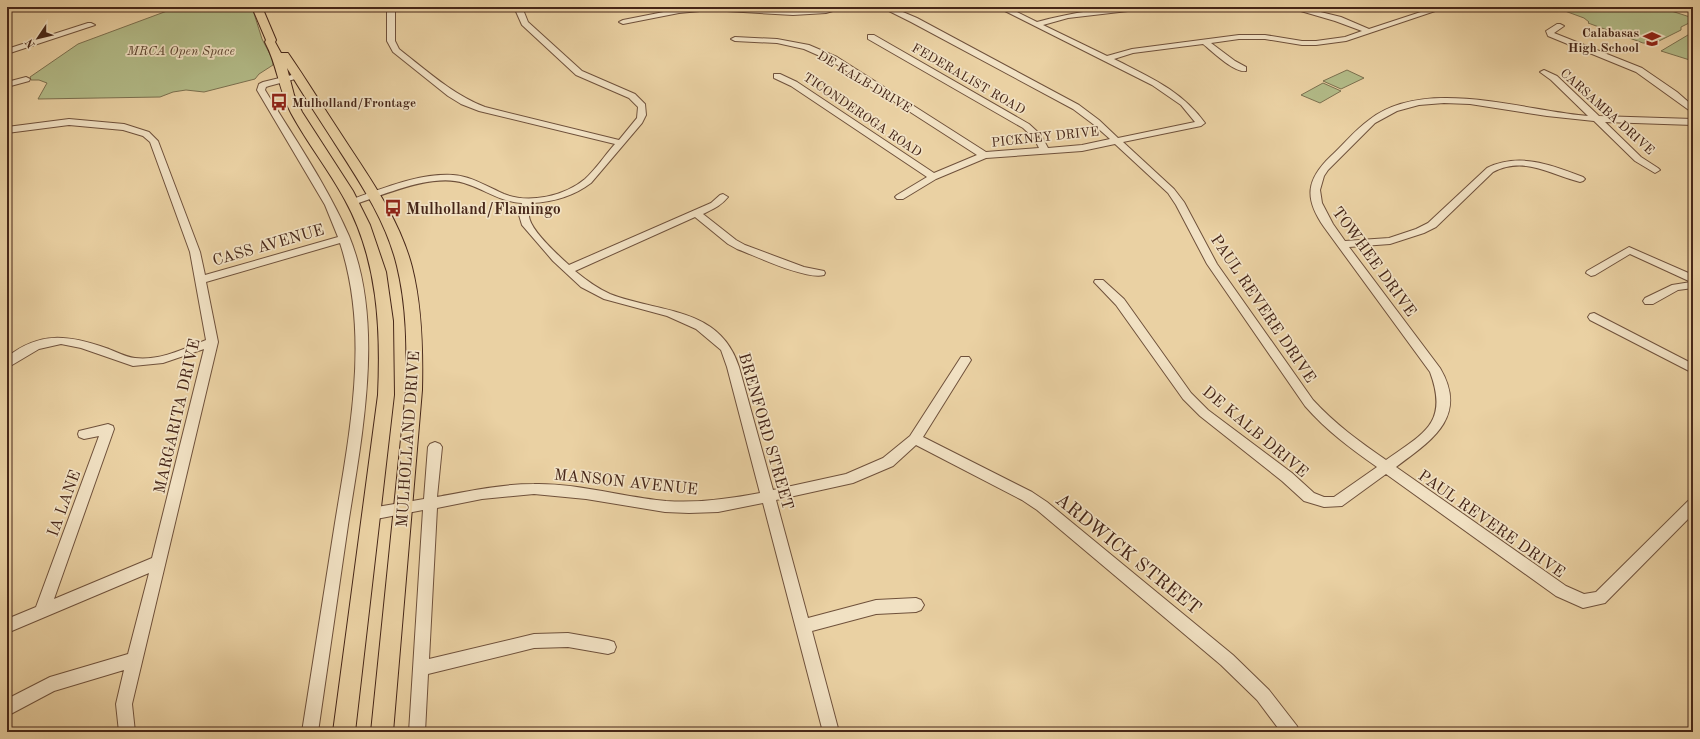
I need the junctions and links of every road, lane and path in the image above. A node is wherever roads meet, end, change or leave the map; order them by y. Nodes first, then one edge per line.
1 (257, 7) edge
2 (393, 7) edge
3 (518, 7) edge
4 (842, 7) edge
5 (885, 7) edge
6 (1002, 7) edge
7 (1145, 7) edge
8 (1291, 7) edge
9 (1443, 7) edge
10 (733, 8) edge
11 (623, 22) dead end
12 (1037, 24) junction
13 (91, 25) dead end
14 (1560, 26) dead end
15 (1368, 31) junction
16 (871, 37) dead end
17 (735, 40) dead end
18 (1204, 41) junction
19 (7, 52) edge
20 (1107, 59) junction
21 (1243, 69) dead end
22 (1544, 72) dead end
23 (777, 76) dead end
24 (290, 77) junction
25 (26, 80) dead end
26 (7, 85) edge
27 (1693, 110) edge
28 (1596, 118) junction
29 (1693, 122) edge
30 (7, 130) edge
31 (1117, 142) junction
32 (621, 143) junction
33 (1045, 151) junction
34 (984, 155) junction
35 (1655, 170) dead end
36 (933, 177) junction
37 (1580, 178) dead end
38 (375, 195) junction
39 (724, 197) dead end
40 (900, 197) dead end
41 (353, 202) junction
42 (527, 202) junction
43 (696, 213) junction
44 (345, 238) junction
45 (1342, 244) junction
46 (567, 270) junction
47 (820, 273) dead end
48 (1591, 273) dead end
49 (1693, 279) edge
50 (200, 280) junction
51 (1099, 282) dead end
52 (1693, 285) edge
53 (1649, 301) dead end
54 (1594, 317) dead end
55 (212, 342) junction
56 (965, 360) dead end
57 (7, 364) edge
58 (1693, 369) edge
59 (84, 434) dead end
60 (915, 439) junction
61 (435, 447) dead end
62 (1386, 468) junction
63 (767, 497) junction
64 (430, 504) junction
65 (1693, 505) edge
66 (403, 509) junction
67 (371, 514) junction
68 (158, 562) junction
69 (916, 605) dead end
70 (42, 611) junction
71 (7, 626) edge
72 (803, 626) junction
73 (608, 647) dead end
74 (134, 660) junction
75 (422, 668) junction
76 (7, 708) edge
77 (127, 732) edge
78 (310, 732) edge
79 (344, 732) edge
80 (382, 732) edge
81 (417, 732) edge
82 (830, 732) edge
83 (1291, 732) edge

1 - 24 main road, MULHOLLAND DRIVE
2 - 32 street
3 - 32 street
4 - 10 street
5 - 31 street, PAUL REVERE DRIVE
6 - 12 street
7 - 12 street
8 - 15 street
9 - 15 street
10 - 11 street
12 - 20 street
13 - 19 street
14 - 27 street
15 - 18 street
16 - 33 street, FEDERALIST ROAD
17 - 34 street, DE KALB DRIVE
18 - 20 street
18 - 21 street
20 - 31 street, PICKNEY DRIVE
22 - 28 street, CARSAMBA DRIVE
23 - 36 street, TICONDEROGA ROAD
24 - 38 main road, MULHOLLAND DRIVE
24 - 41 main road, MULHOLLAND DRIVE
24 - 44 street
25 - 26 street
28 - 29 street, TOWHEE DRIVE
28 - 35 street, CARSAMBA DRIVE
28 - 45 street, TOWHEE DRIVE
30 - 50 street, MARGARITA DRIVE
31 - 33 street, PICKNEY DRIVE
31 - 62 street, PAUL REVERE DRIVE
32 - 42 street
33 - 34 street, PICKNEY DRIVE
34 - 36 street, PICKNEY DRIVE
36 - 40 street, PICKNEY DRIVE
37 - 45 street
38 - 41 street
38 - 42 street
38 - 66 main road, MULHOLLAND DRIVE
39 - 43 street
41 - 67 main road, MULHOLLAND DRIVE
42 - 46 street, BRENFORD STREET
43 - 46 street
43 - 47 street
44 - 50 street, CASS AVENUE
44 - 78 street
45 - 62 street, TOWHEE DRIVE
46 - 63 street, BRENFORD STREET
48 - 49 street
50 - 55 street, MARGARITA DRIVE
51 - 62 street, DE KALB DRIVE
52 - 53 street
54 - 58 street
55 - 57 street
55 - 68 street, MARGARITA DRIVE
56 - 60 street, MANSON AVENUE
59 - 70 street, IA LANE
60 - 63 street, MANSON AVENUE
60 - 83 street, ARDWICK STREET
61 - 64 street
62 - 65 street, PAUL REVERE DRIVE
63 - 64 street, MANSON AVENUE
63 - 72 street, BRENFORD STREET
64 - 66 street, MANSON AVENUE
64 - 75 street
66 - 67 street, MANSON AVENUE
66 - 80 main road, MULHOLLAND DRIVE
67 - 79 main road, MULHOLLAND DRIVE
68 - 70 street
68 - 74 street, MARGARITA DRIVE
69 - 72 street
70 - 71 street
72 - 82 street, BRENFORD STREET
73 - 75 street
74 - 76 street
74 - 77 street, MARGARITA DRIVE
75 - 81 street

